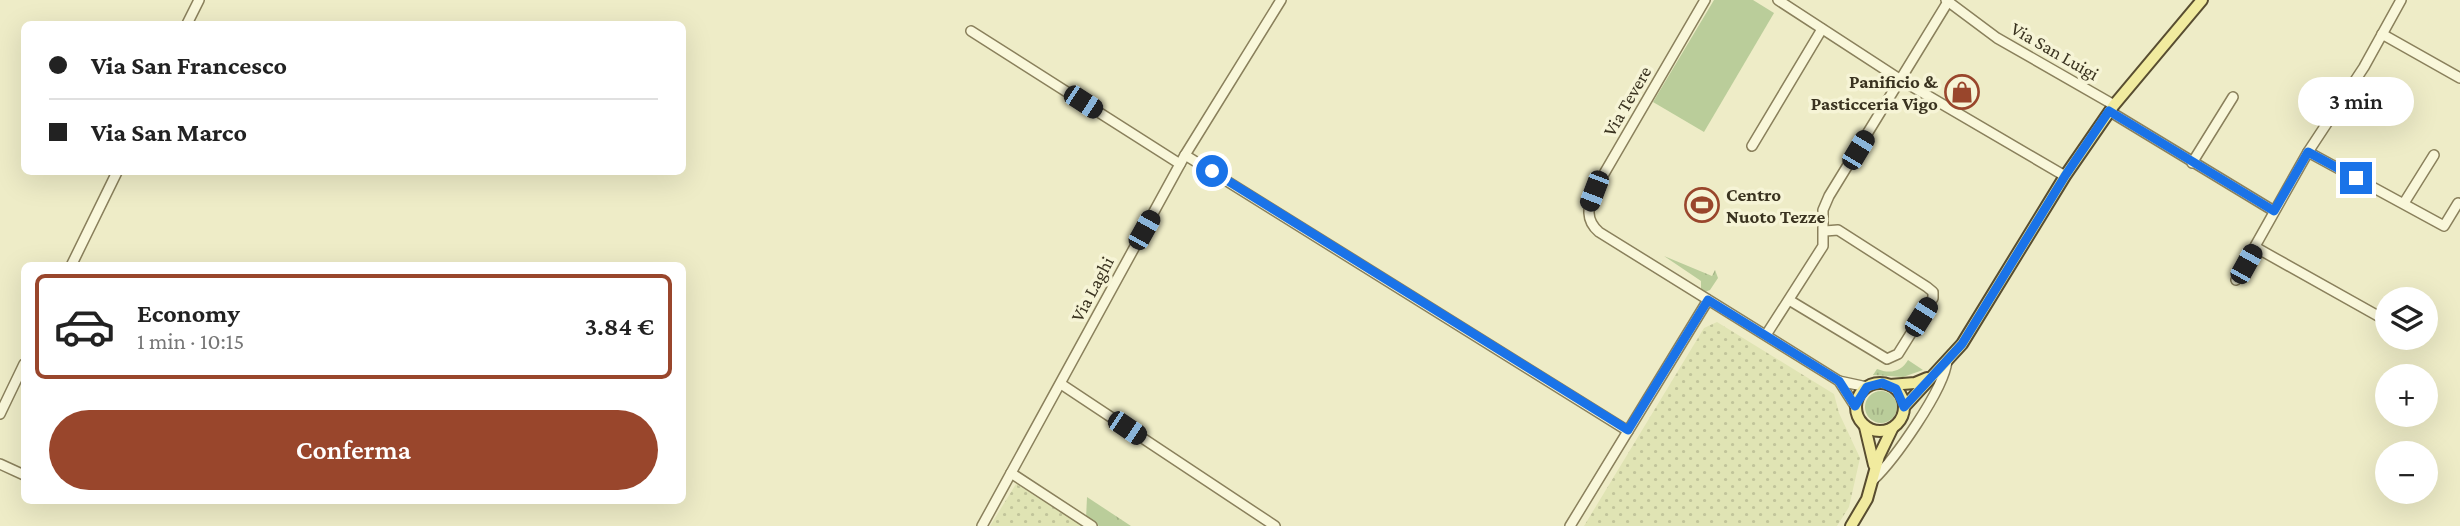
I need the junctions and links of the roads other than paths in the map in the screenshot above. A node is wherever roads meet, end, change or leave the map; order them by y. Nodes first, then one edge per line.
1 (199, 0) edge
2 (1281, 0) edge
3 (1705, 0) edge
4 (1778, 0) edge
5 (2202, 0) edge
6 (2401, 0) edge
7 (1948, 1) edge
8 (188, 21) edge
9 (1822, 29) junction
10 (971, 31) dead end
11 (2382, 34) junction
12 (2460, 78) edge
13 (1900, 80) junction
14 (2233, 97) dead end
15 (2111, 108) junction
16 (1752, 146) dead end
17 (2308, 152) junction
18 (2434, 155) dead end
19 (1182, 160) junction
20 (2192, 163) junction
21 (116, 175) edge
22 (2065, 176) junction
23 (2403, 203) junction
24 (2458, 203) dead end
25 (2274, 211) junction
26 (1825, 232) junction
27 (2255, 247) junction
28 (73, 262) edge
29 (2236, 280) dead end
30 (1708, 300) junction
31 (1789, 300) junction
32 (2375, 314) edge
33 (1766, 335) junction
34 (1947, 362) junction
35 (21, 369) edge
36 (1932, 375) junction
37 (1839, 381) junction
38 (1061, 384) junction
39 (1890, 385) junction
40 (1867, 387) junction
41 (1855, 406) junction
42 (1904, 407) junction
43 (0, 414) edge
44 (1865, 427) junction
45 (1892, 429) junction
46 (1628, 430) junction
47 (0, 464) edge
48 (1875, 468) junction
49 (1012, 473) junction
50 (21, 474) edge
51 (1871, 482) junction
52 (982, 526) edge
53 (1092, 526) edge
54 (1275, 526) edge
55 (1570, 526) edge
56 (1851, 526) edge

1 - 8 street
2 - 19 street, Via Laghi
3 - 30 street, Via Tevere
4 - 9 street
5 - 15 main road
6 - 11 street
7 - 13 street
7 - 15 street, Via San Luigi
9 - 13 street
9 - 16 street
10 - 19 street
11 - 12 street
11 - 17 street
13 - 22 street
13 - 26 street
14 - 20 street
15 - 20 street, Via San Luigi
15 - 22 main road
17 - 23 street
17 - 25 street
18 - 23 street
19 - 38 street, Via Laghi
19 - 46 street
20 - 25 street, Via San Luigi
21 - 28 street
22 - 34 main road
23 - 24 street
25 - 27 street
26 - 31 street
26 - 31 street
27 - 29 street
27 - 32 street
30 - 33 street
30 - 46 street
31 - 33 street
33 - 37 street
34 - 36 main road
34 - 51 street
35 - 43 street
36 - 39 main road
36 - 42 main road
37 - 40 street
37 - 41 street
38 - 49 street, Via Laghi
38 - 54 street
39 - 40 main road
39 - 42 main road
40 - 41 main road
41 - 44 main road
42 - 45 main road
44 - 45 main road
44 - 48 main road
45 - 48 main road
46 - 55 street
47 - 50 street
48 - 51 main road
49 - 52 street, Via Laghi
49 - 53 street
51 - 56 main road

